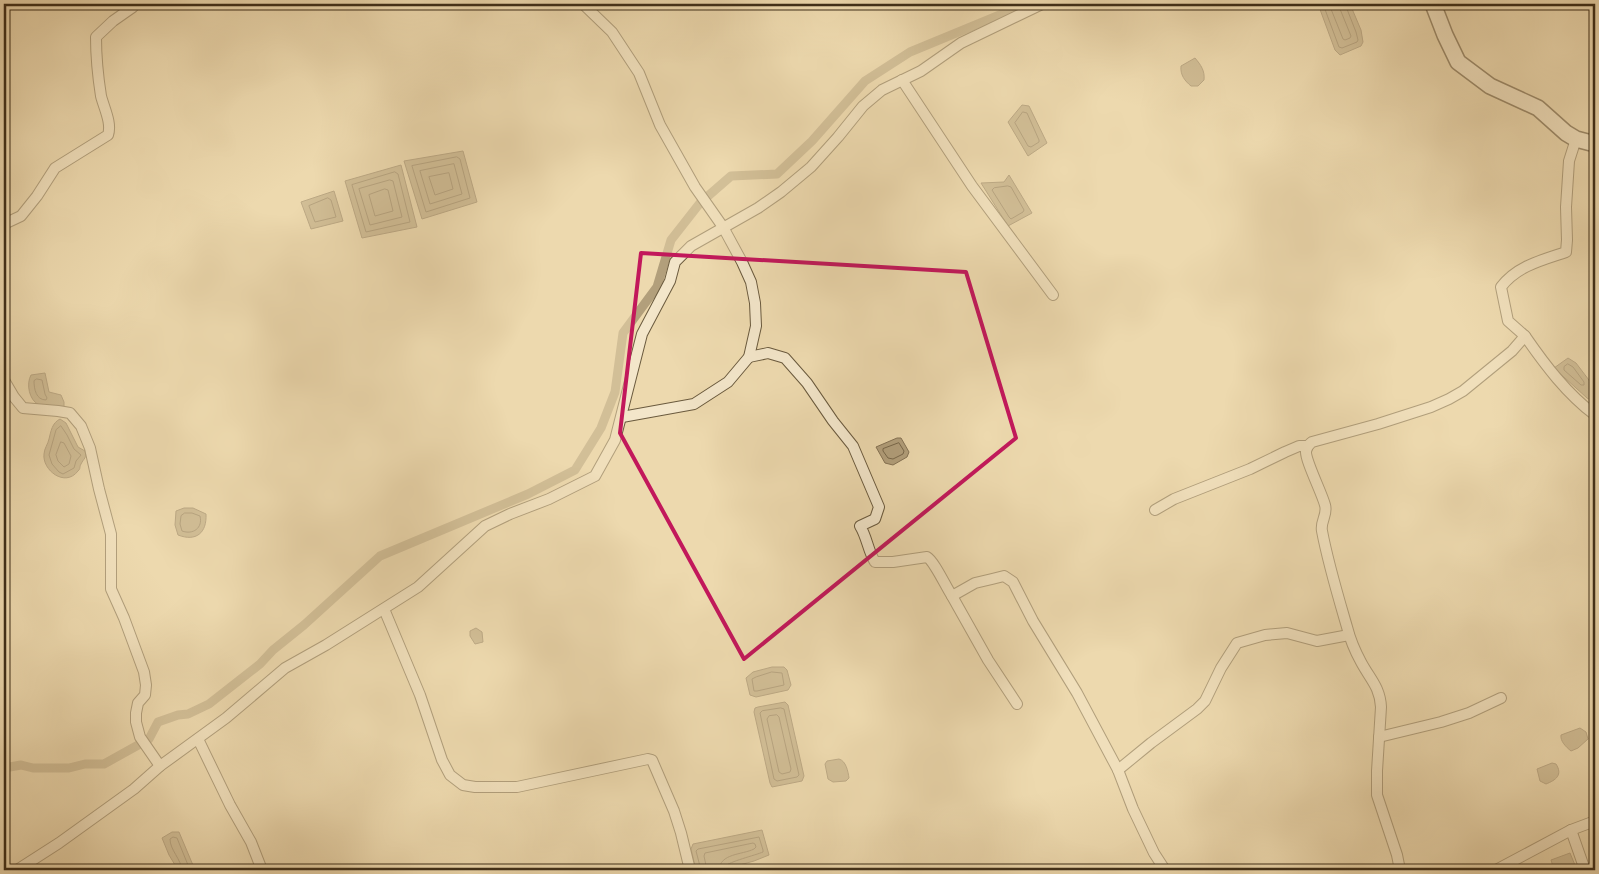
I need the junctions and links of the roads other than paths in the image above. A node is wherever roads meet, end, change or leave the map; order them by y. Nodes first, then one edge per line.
1 (136, 4) edge
2 (583, 4) edge
3 (1042, 4) edge
4 (1433, 4) edge
5 (902, 80) junction
6 (1576, 139) junction
7 (1595, 144) edge
8 (4, 224) edge
9 (723, 227) junction
10 (1052, 295) dead end
11 (1525, 336) junction
12 (749, 357) junction
13 (4, 380) edge
14 (1595, 415) edge
15 (622, 418) junction
16 (1308, 446) junction
17 (1155, 510) dead end
18 (952, 596) junction
19 (384, 609) junction
20 (1349, 635) junction
21 (1501, 698) dead end
22 (1017, 704) dead end
23 (1379, 737) junction
24 (198, 739) junction
25 (160, 766) junction
26 (1118, 770) junction
27 (1595, 821) edge
28 (1571, 830) junction
29 (17, 870) edge
30 (262, 870) edge
31 (690, 870) edge
32 (1165, 870) edge
33 (1400, 870) edge
34 (1496, 870) edge
35 (1585, 870) edge

1 - 8 street
2 - 9 street
3 - 5 street
4 - 6 street
5 - 9 street
5 - 10 street
6 - 7 street
6 - 11 street
9 - 12 street
9 - 15 street
11 - 14 street
11 - 16 street
12 - 15 street
12 - 18 street
13 - 25 street
15 - 19 street
16 - 17 street
16 - 20 street
18 - 22 street
18 - 26 street
19 - 24 street
19 - 31 street
20 - 23 street
20 - 26 street
21 - 23 street
23 - 33 street
24 - 25 street
24 - 30 street
25 - 29 street
26 - 32 street
27 - 28 street
28 - 34 street
28 - 35 street

